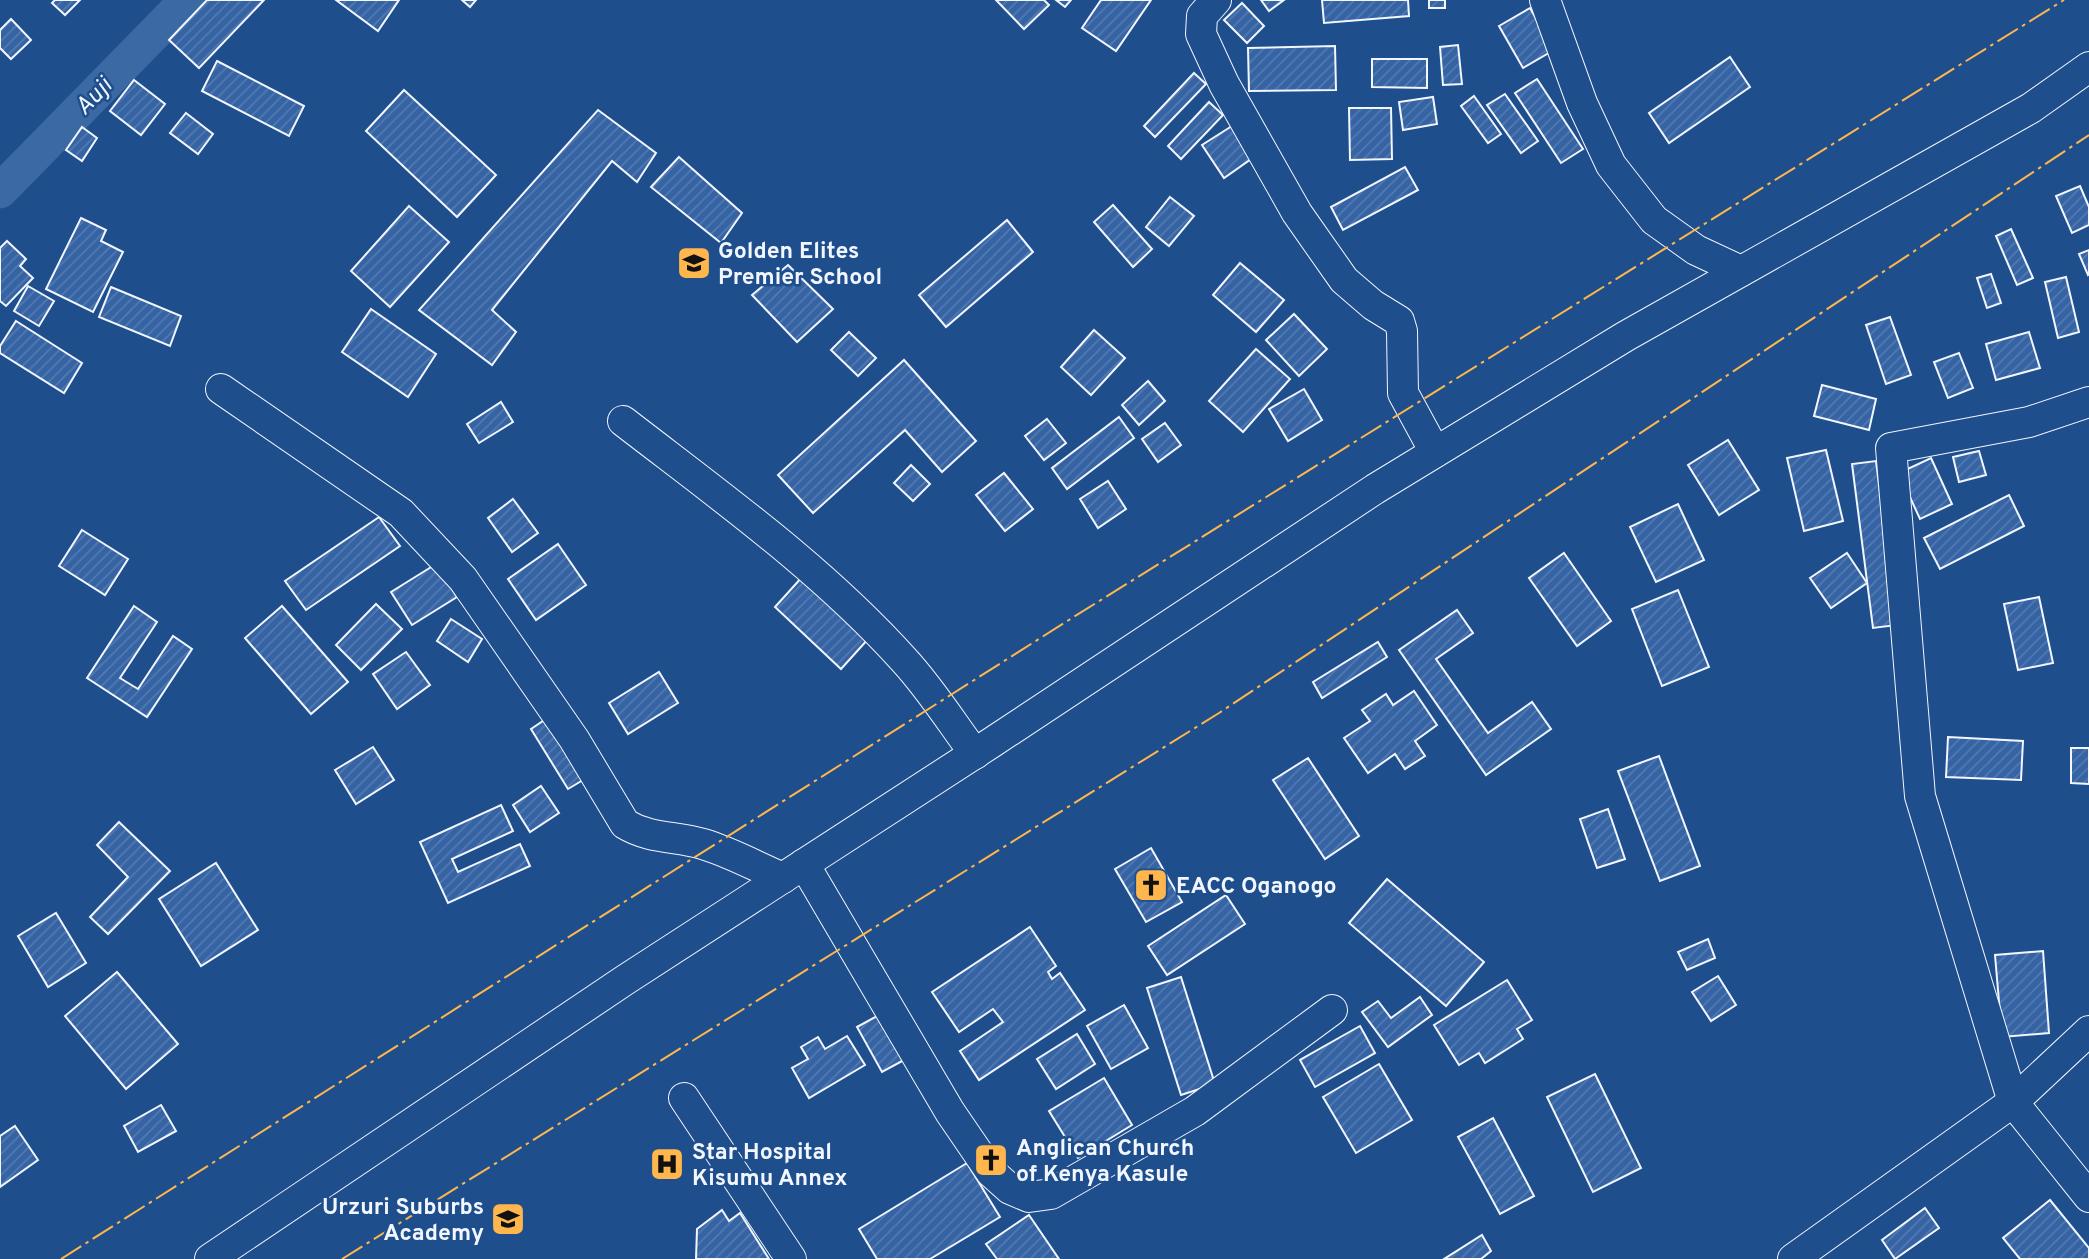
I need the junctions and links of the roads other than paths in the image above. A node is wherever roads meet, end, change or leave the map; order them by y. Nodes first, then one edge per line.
1 (1216, 0) edge
2 (1545, 0) edge
3 (2089, 67) edge
4 (1741, 271) junction
5 (221, 389) dead end
6 (2089, 402) edge
7 (623, 421) dead end
8 (1435, 452) junction
9 (975, 754) junction
10 (793, 871) junction
11 (1332, 1010) dead end
12 (2089, 1031) edge
13 (684, 1098) dead end
14 (2014, 1102) junction
15 (2089, 1197) edge
16 (210, 1259) edge
17 (791, 1259) edge
18 (1793, 1259) edge

1 - 8 street
2 - 4 street
3 - 4 street
4 - 8 street
5 - 10 street
6 - 14 street
7 - 9 street
8 - 9 street
9 - 10 street
10 - 11 street
10 - 16 street
12 - 14 street
13 - 17 street
14 - 15 street
14 - 18 street

